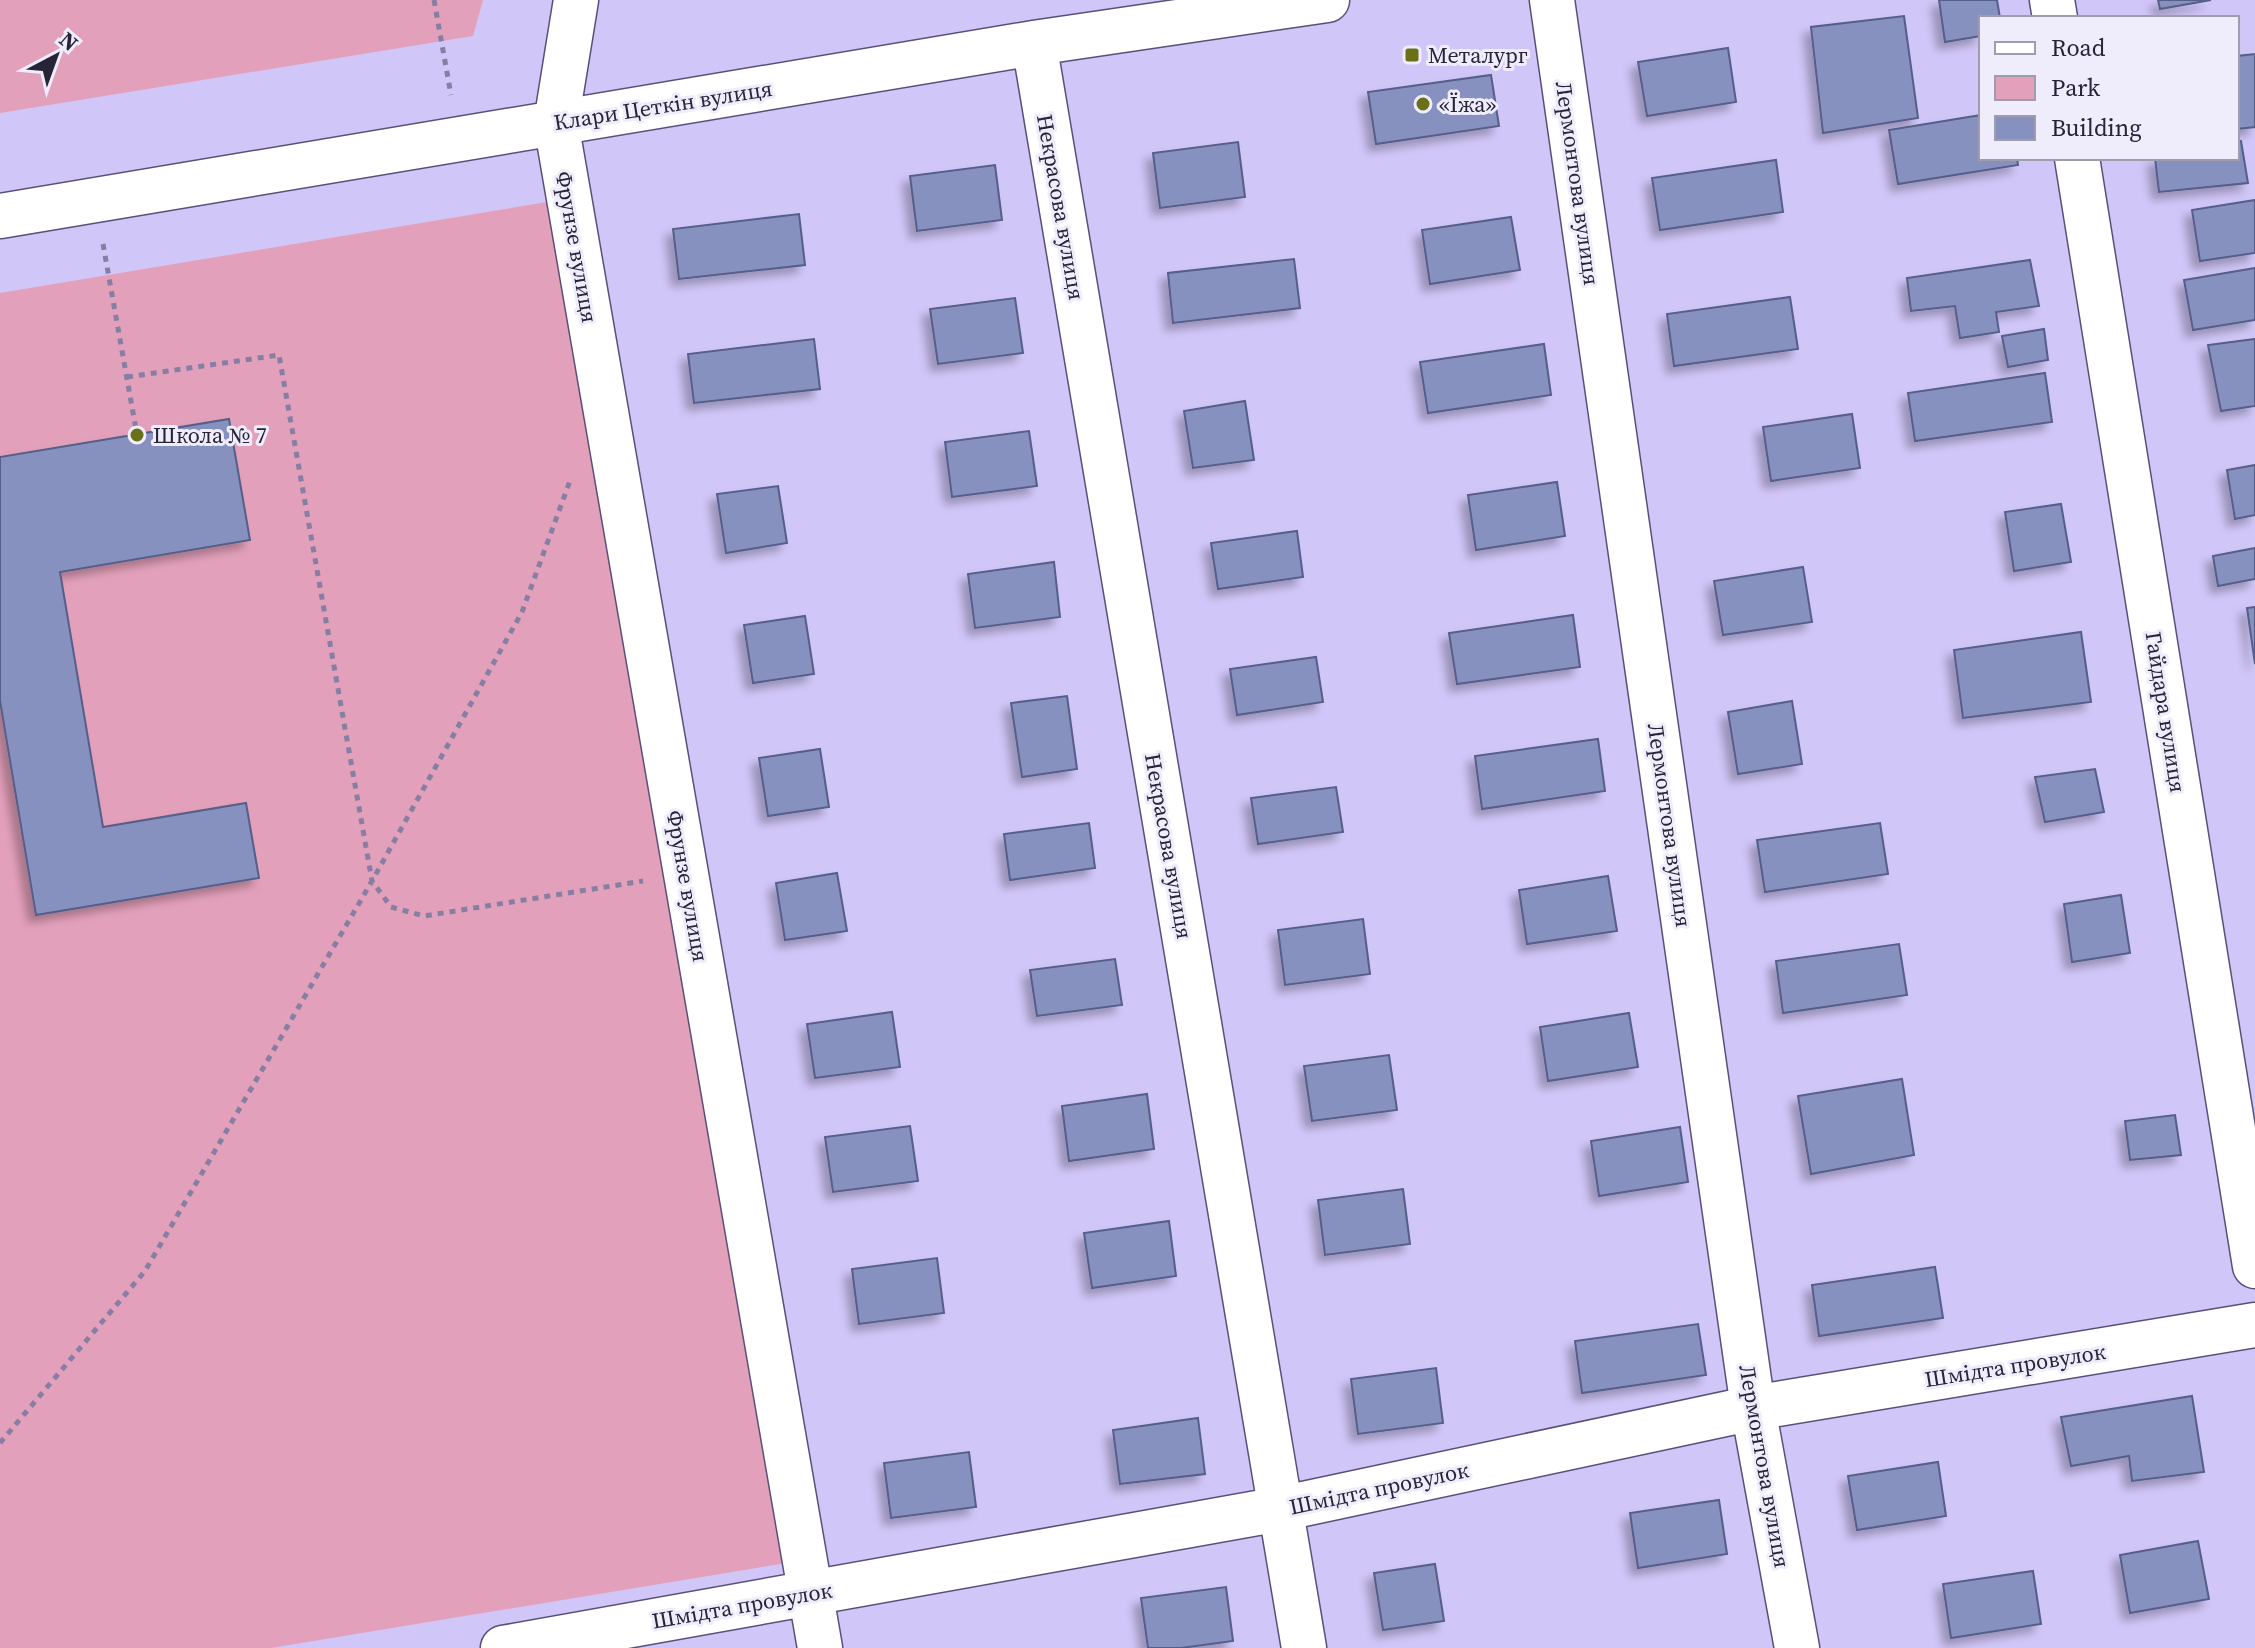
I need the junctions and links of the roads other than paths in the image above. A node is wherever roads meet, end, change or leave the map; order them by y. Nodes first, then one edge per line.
1 (576, 0) edge
2 (1327, 0) edge
3 (1552, 0) edge
4 (1034, 43) junction
5 (556, 123) junction
6 (2077, 160) edge
7 (0, 216) edge
8 (2255, 1266) edge
9 (2255, 1325) edge
10 (1753, 1408) junction
11 (1280, 1509) junction
12 (810, 1593) junction
13 (503, 1648) edge
14 (820, 1648) edge
15 (1304, 1648) edge
16 (1797, 1648) edge

1 - 5 street, Фрунзе вулиця
2 - 4 street, Клари Цеткін вулиця
3 - 10 street, Лермонтова вулиця
4 - 5 street, Клари Цеткін вулиця
4 - 11 street, Некрасова вулиця
5 - 7 street, Клари Цеткін вулиця
5 - 12 street, Фрунзе вулиця
6 - 8 street, Гайдара вулиця
9 - 10 street, Шмідта провулок
10 - 11 street, Шмідта провулок
10 - 16 street, Лермонтова вулиця
11 - 12 street, Шмідта провулок
11 - 15 street, Некрасова вулиця
12 - 13 street, Шмідта провулок
12 - 14 street, Фрунзе вулиця

